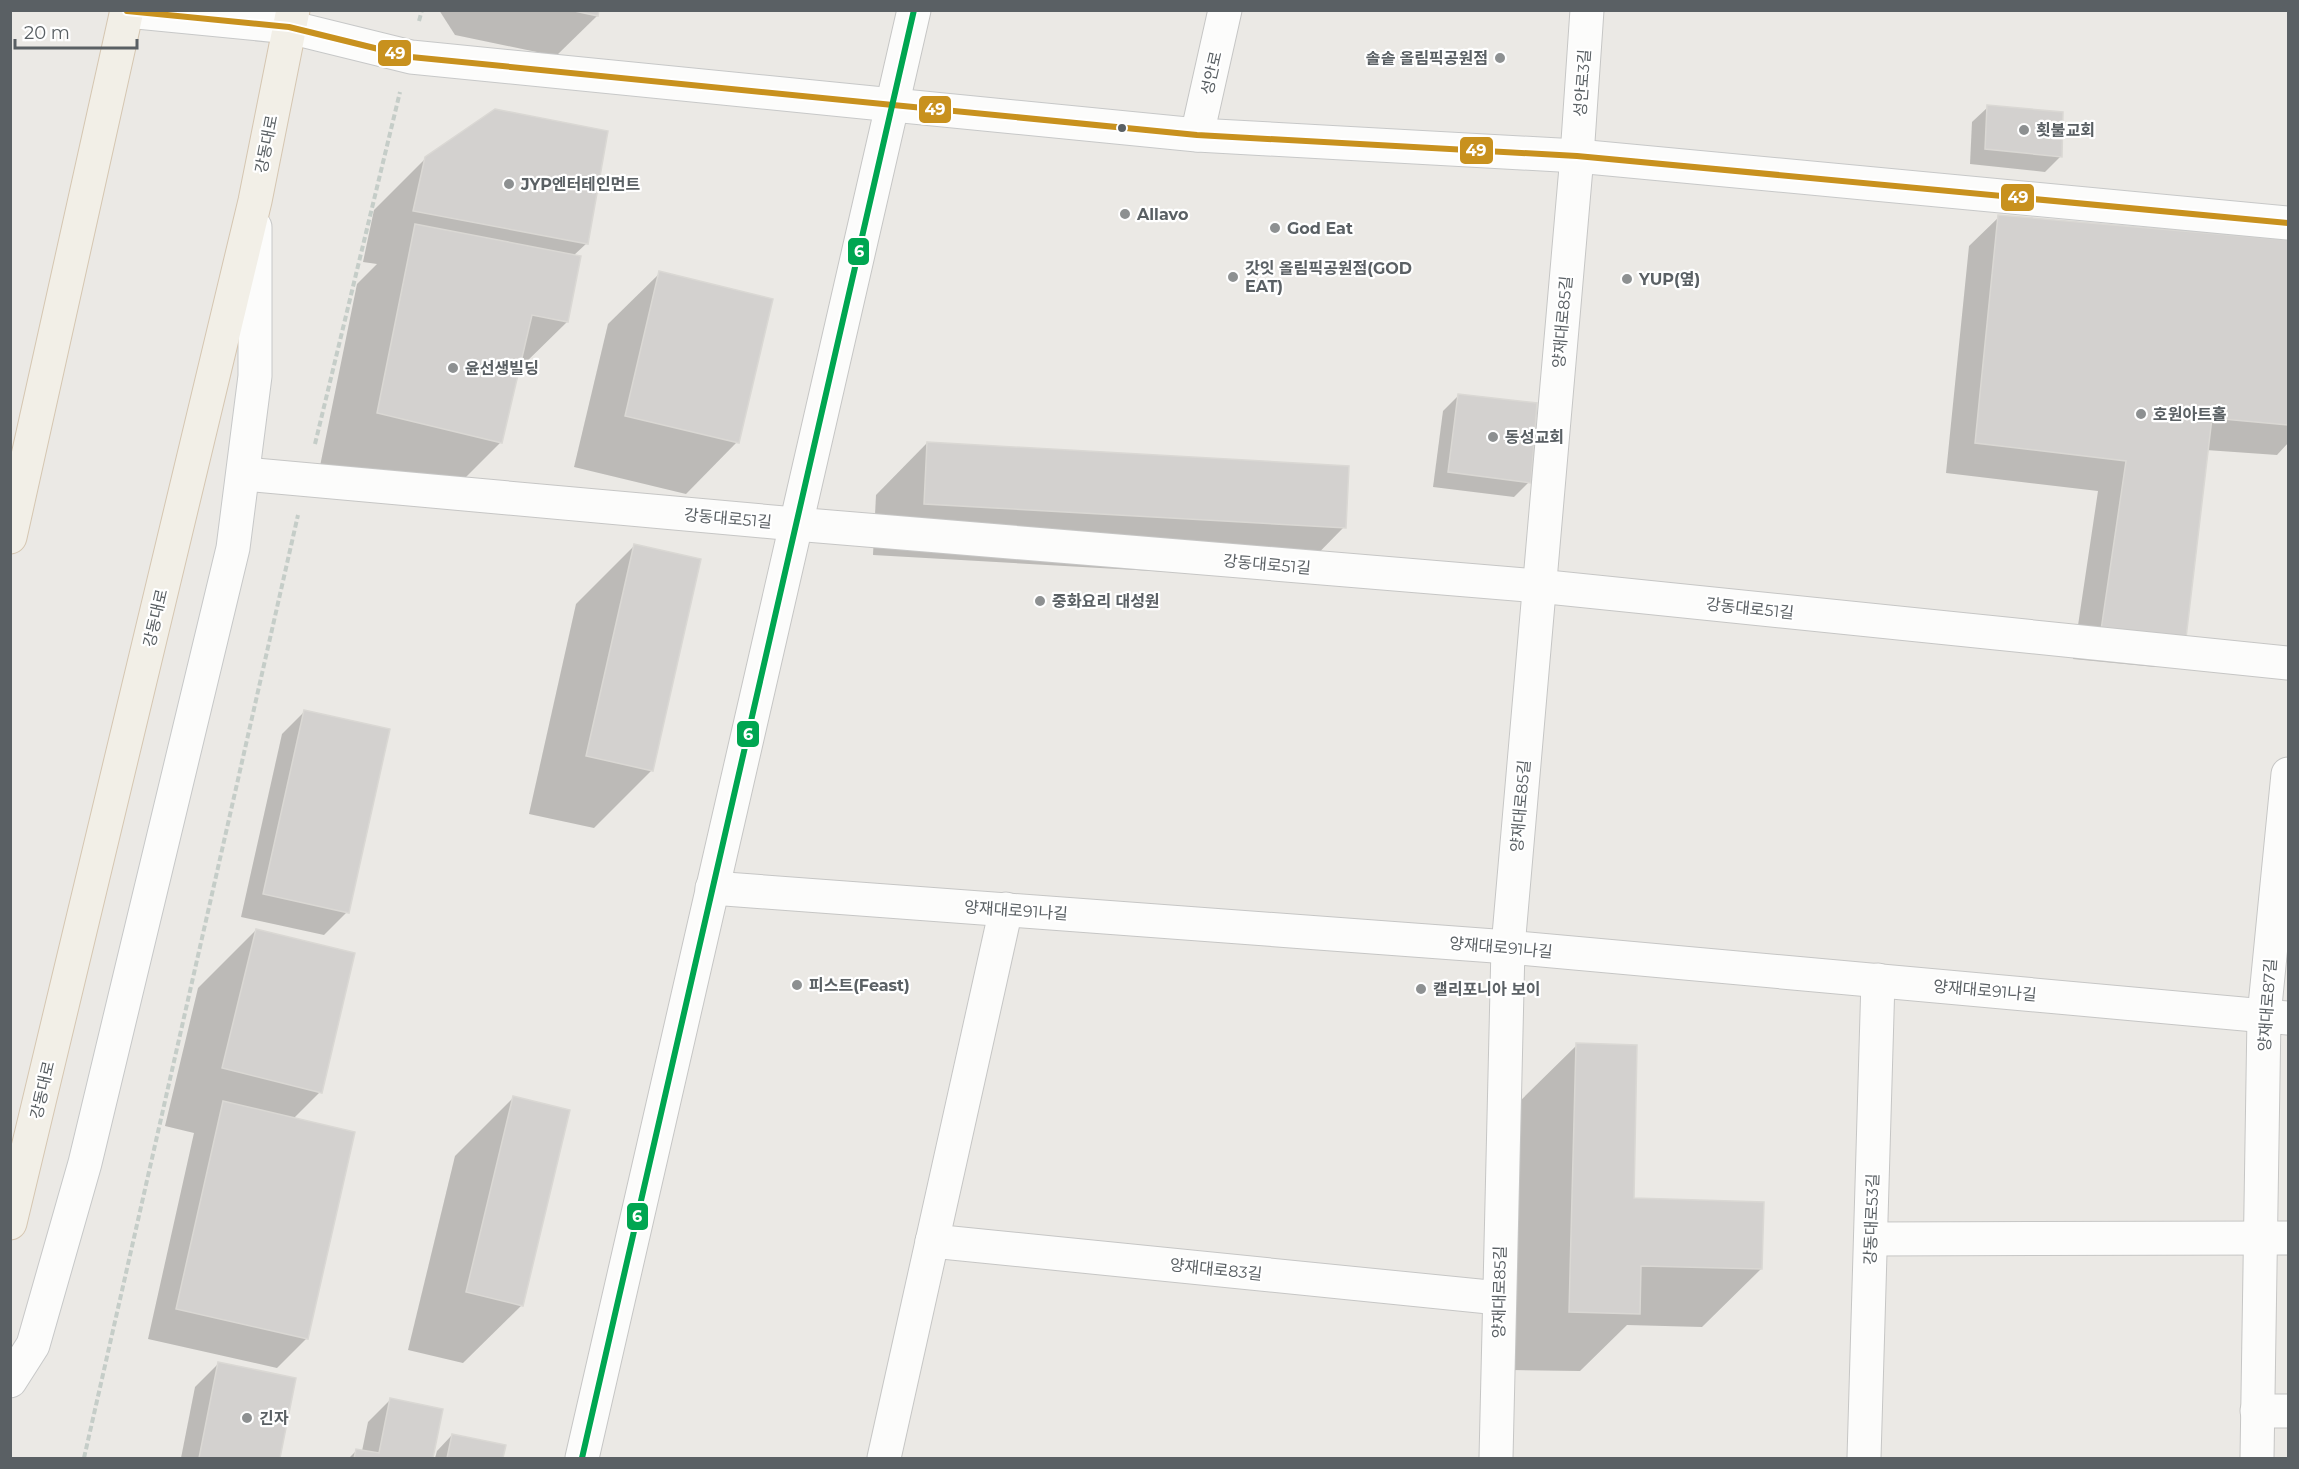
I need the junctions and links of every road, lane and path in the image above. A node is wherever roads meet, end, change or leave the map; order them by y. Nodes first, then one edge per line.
1 (914, 10) edge
2 (1225, 10) edge
3 (1587, 10) edge
4 (127, 11) edge
5 (291, 19) edge
6 (397, 102) dead end
7 (893, 105) junction
8 (1197, 135) junction
9 (1577, 156) junction
10 (255, 201) junction
11 (2288, 221) edge
12 (244, 474) junction
13 (306, 481) junction
14 (795, 524) junction
15 (10, 537) edge
16 (1538, 586) junction
17 (2289, 663) edge
18 (2289, 774) edge
19 (712, 888) junction
20 (1006, 909) junction
21 (1508, 947) junction
22 (1878, 981) junction
23 (2276, 1017) edge
24 (10, 1223) edge
25 (2275, 1237) edge
26 (1871, 1239) junction
27 (932, 1241) junction
28 (1499, 1298) junction
29 (10, 1381) edge
30 (2273, 1411) edge
31 (84, 1458) edge
32 (582, 1458) edge
33 (884, 1458) edge
34 (1496, 1458) edge
35 (1864, 1458) edge
36 (2257, 1458) edge

1 - 7 street
2 - 8 street, 성안로
3 - 9 street, 성안로3길
4 - 5 street
4 - 15 main road
5 - 7 street
5 - 10 main road, 강동대로
6 - 13 path
7 - 8 street
7 - 14 street
8 - 9 street
9 - 11 street
9 - 16 street, 양재대로85길
10 - 12 street
10 - 24 main road, 강동대로
12 - 13 street, 강동대로51길
12 - 29 street
13 - 14 street, 강동대로51길
13 - 31 path
14 - 16 street, 강동대로51길
14 - 19 street
16 - 17 street, 강동대로51길
16 - 21 street, 양재대로85길
18 - 23 street, 양재대로87길
19 - 20 street, 양재대로91나길
19 - 32 street
20 - 21 street, 양재대로91나길
20 - 27 street
21 - 22 street, 양재대로91나길
21 - 28 street, 양재대로85길
22 - 23 street, 양재대로91나길
22 - 26 street, 강동대로53길
23 - 25 street, 양재대로87길
25 - 26 street
25 - 30 street, 양재대로87길
26 - 35 street, 강동대로53길
27 - 28 street, 양재대로83길
27 - 33 street
28 - 34 street, 양재대로85길
30 - 36 street, 양재대로87길

